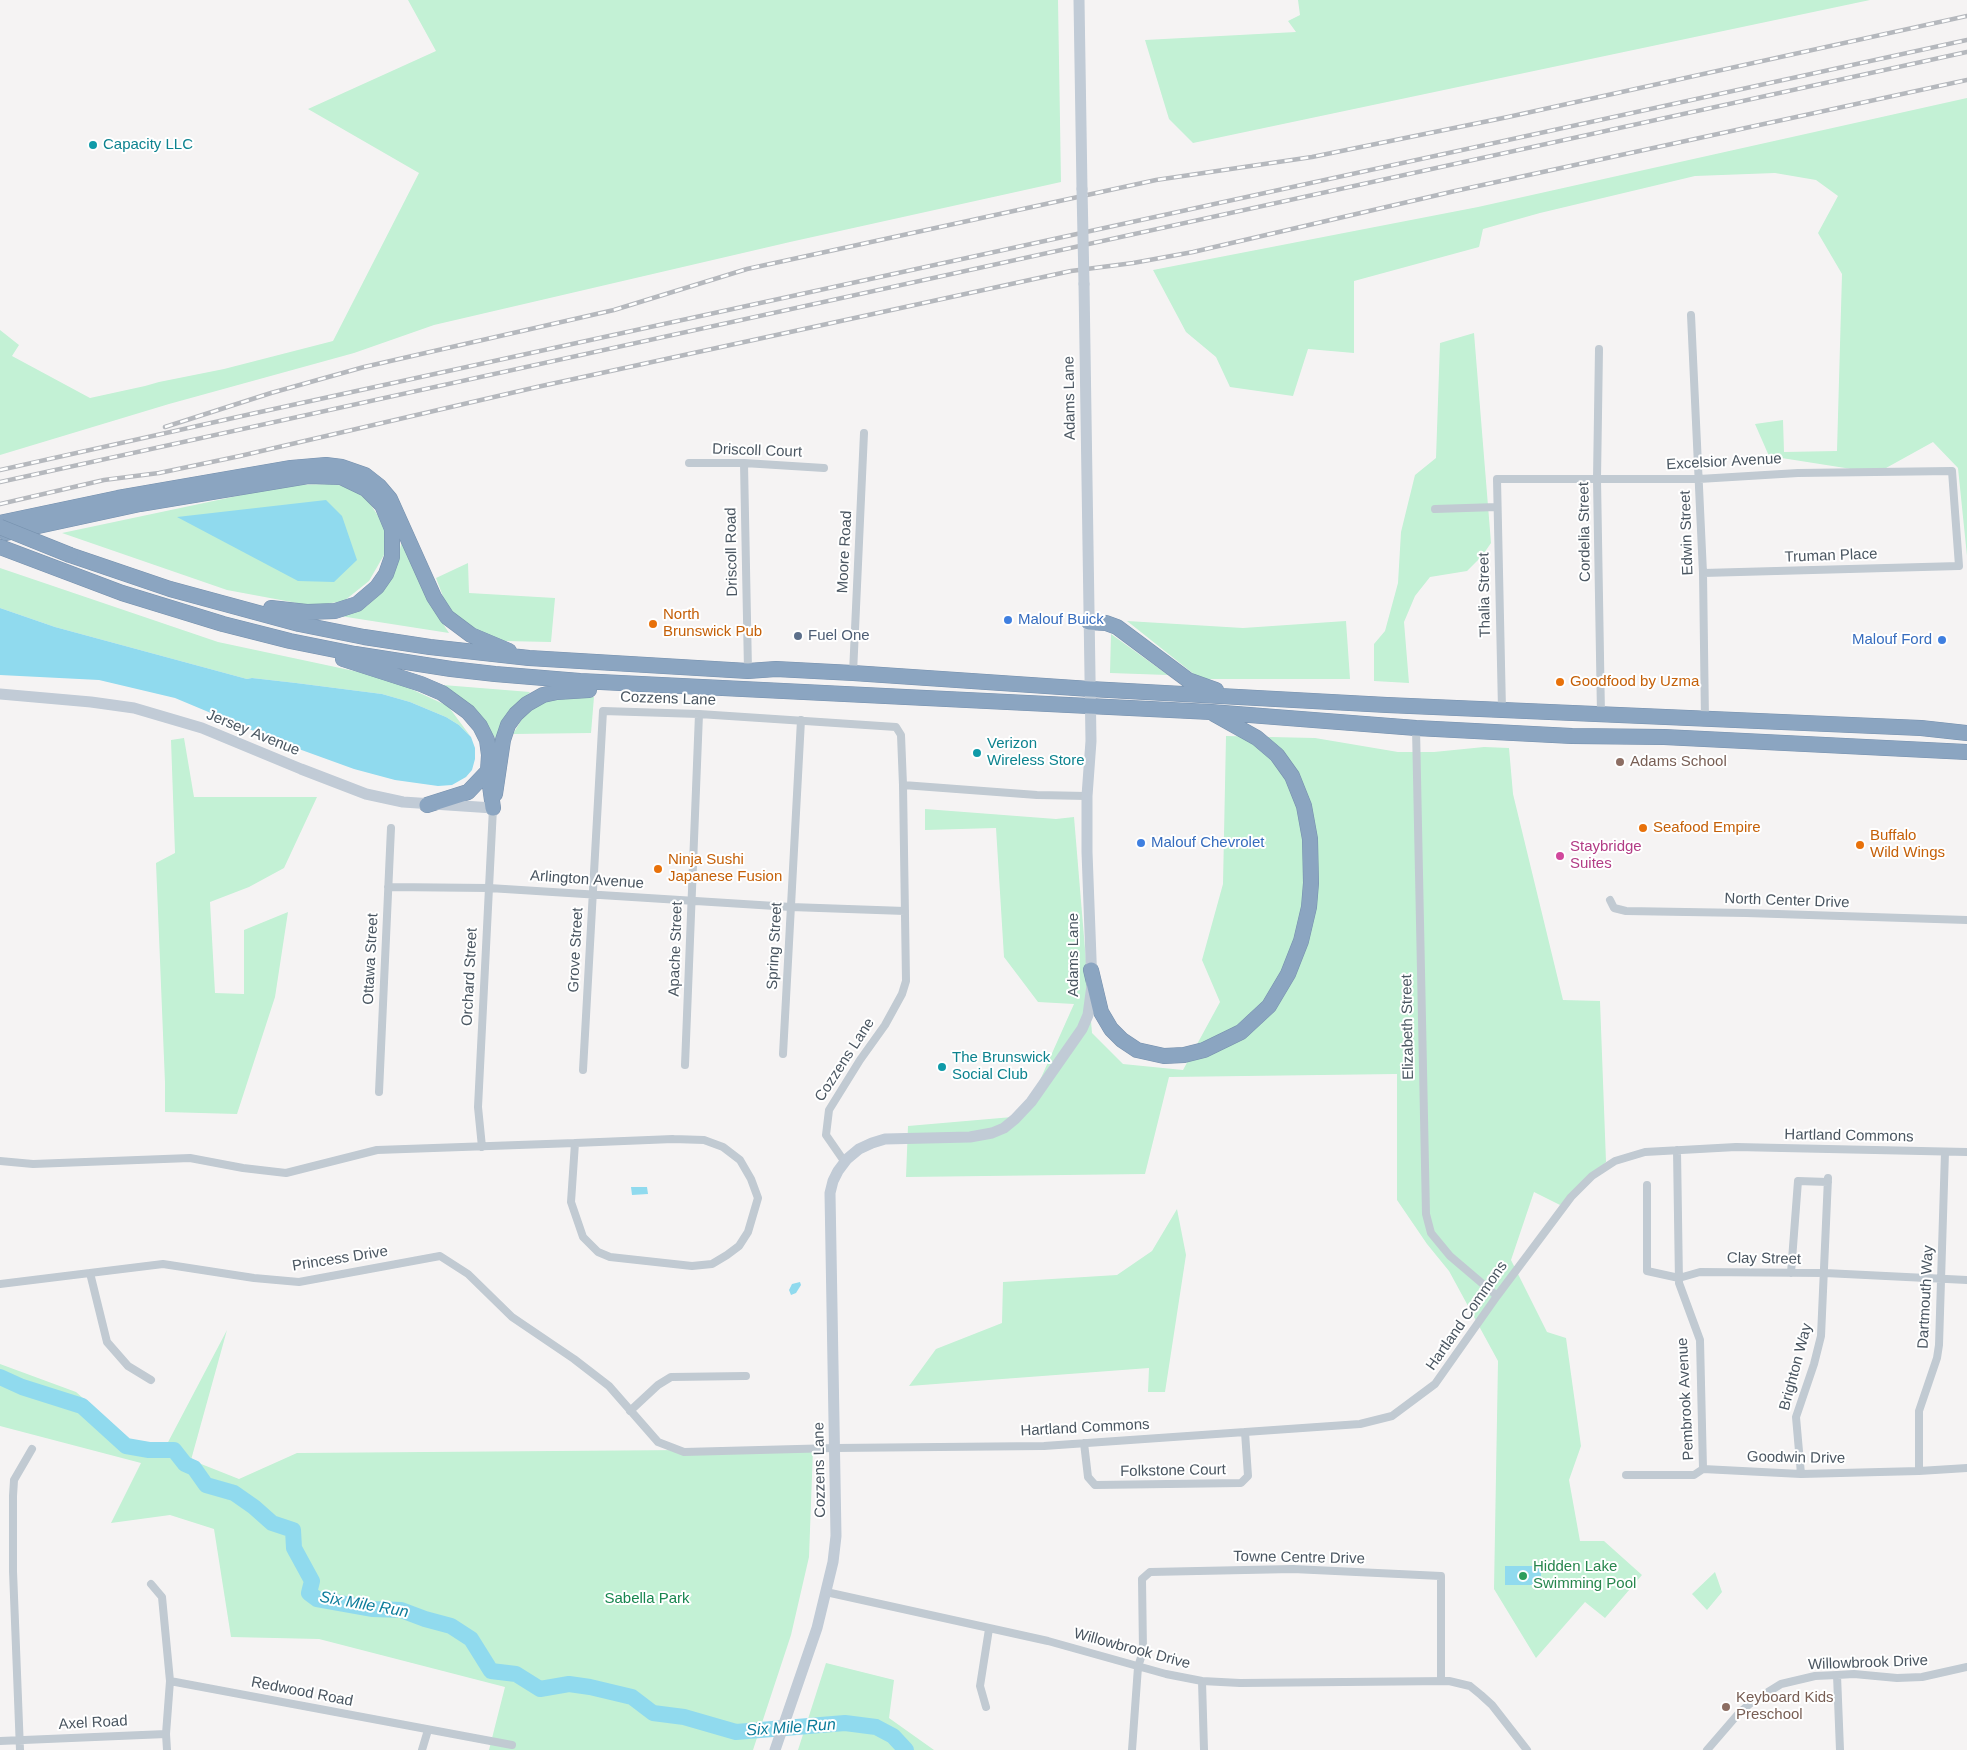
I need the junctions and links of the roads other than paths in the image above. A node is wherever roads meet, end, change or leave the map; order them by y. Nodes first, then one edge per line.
1 (1079, 0) edge
2 (1691, 315) dead end
3 (1598, 349) dead end
4 (864, 433) dead end
5 (689, 463) dead end
6 (744, 463) junction
7 (824, 468) dead end
8 (1497, 479) joint
9 (1598, 479) junction
10 (1699, 479) junction
11 (1497, 507) junction
12 (1435, 509) dead end
13 (0, 525) edge
14 (0, 534) edge
15 (0, 546) edge
16 (1959, 566) joint
17 (1703, 574) junction
18 (202, 598) junction
19 (1089, 622) junction
20 (290, 641) junction
21 (529, 658) junction
22 (748, 671) junction
23 (853, 673) junction
24 (680, 686) junction
25 (1090, 689) junction
26 (0, 694) edge
27 (1242, 697) junction
28 (1090, 707) junction
29 (1502, 710) junction
30 (604, 711) joint
31 (1211, 712) junction
32 (699, 714) junction
33 (1601, 715) junction
34 (801, 720) junction
35 (1705, 720) junction
36 (1416, 728) junction
37 (1967, 733) edge
38 (1967, 752) edge
39 (488, 771) junction
40 (903, 785) junction
41 (1087, 796) junction
42 (427, 805) junction
43 (493, 808) junction
44 (391, 828) dead end
45 (388, 887) junction
46 (489, 888) junction
47 (592, 894) junction
48 (691, 900) junction
49 (1610, 900) dead end
50 (792, 906) junction
51 (905, 911) junction
52 (1967, 920) edge
53 (1091, 970) junction
54 (783, 1054) dead end
55 (685, 1065) dead end
56 (583, 1070) dead end
57 (379, 1092) dead end
58 (575, 1143) junction
59 (482, 1147) junction
60 (1677, 1150) junction
61 (1945, 1152) junction
62 (1967, 1152) edge
63 (0, 1161) edge
64 (844, 1161) junction
65 (1647, 1185) dead end
66 (90, 1273) junction
67 (1791, 1273) junction
68 (1825, 1273) junction
69 (1679, 1278) junction
70 (1941, 1279) junction
71 (1967, 1280) edge
72 (0, 1284) edge
73 (1497, 1296) junction
74 (746, 1376) dead end
75 (151, 1380) dead end
76 (630, 1411) junction
77 (1245, 1432) junction
78 (1084, 1443) junction
79 (835, 1448) junction
80 (32, 1449) dead end
81 (1967, 1468) edge
82 (1703, 1470) junction
83 (1919, 1471) junction
84 (1801, 1474) junction
85 (1626, 1475) dead end
86 (151, 1584) dead end
87 (826, 1592) junction
88 (989, 1629) junction
89 (1138, 1667) junction
90 (1967, 1667) edge
91 (1837, 1675) junction
92 (170, 1680) junction
93 (1441, 1680) junction
94 (1202, 1681) junction
95 (986, 1708) dead end
96 (428, 1730) junction
97 (166, 1734) junction
98 (20, 1740) junction
99 (0, 1741) edge
100 (512, 1745) dead end
101 (776, 1746) edge
102 (20, 1750) edge
103 (167, 1750) edge
104 (422, 1750) edge
105 (1132, 1750) edge
106 (1204, 1750) edge
107 (1527, 1750) edge
108 (1707, 1750) edge
109 (1840, 1750) edge

1 - 19 street, Adams Lane, bridge
2 - 10 street, Edwin Street
3 - 9 street, Cordelia Street
4 - 23 street, Moore Road
5 - 6 street, Driscoll Court
6 - 7 street, Driscoll Court
6 - 22 street, Driscoll Road
8 - 9 street, Excelsior Avenue
8 - 11 street, Thalia Street
9 - 10 street, Excelsior Avenue
9 - 33 street, Cordelia Street
10 - 16 street, Excelsior Avenue
10 - 17 street, Edwin Street
11 - 12 street
11 - 29 street, Thalia Street
13 - 18 highway, bridge
13 - 21 highway
14 - 18 highway
15 - 20 highway
16 - 17 street, Truman Place
17 - 35 street, Edwin Street
18 - 21 highway
19 - 25 street, Adams Lane
19 - 27 highway
20 - 24 highway
20 - 39 highway
21 - 22 highway
22 - 23 highway
23 - 25 highway
24 - 28 highway
24 - 43 highway
25 - 27 highway
25 - 28 street, Adams Lane
26 - 42 street, Jersey Avenue
27 - 29 highway
28 - 31 highway
28 - 41 street, Adams Lane
29 - 33 highway
30 - 32 street, Cozzens Lane
30 - 47 street, Grove Street
31 - 36 highway
31 - 53 highway
32 - 34 street, Cozzens Lane
32 - 48 street, Apache Street
33 - 35 highway
34 - 40 street, Cozzens Lane
34 - 50 street, Spring Street
35 - 37 highway
36 - 38 highway
36 - 73 street, Elizabeth Street
39 - 42 highway
39 - 43 highway
40 - 41 street
40 - 51 street, Cozzens Lane
41 - 53 street, Adams Lane
42 - 43 street, Jersey Avenue
43 - 46 street, Orchard Street
44 - 45 street, Ottawa Street
45 - 46 street, Arlington Avenue
45 - 57 street, Ottawa Street
46 - 47 street, Arlington Avenue
46 - 59 street, Orchard Street
47 - 48 street, Arlington Avenue
47 - 56 street, Grove Street
48 - 50 street, Arlington Avenue
48 - 55 street, Apache Street
49 - 52 street, North Center Drive
50 - 51 street, Arlington Avenue
50 - 54 street, Spring Street
51 - 64 street, Cozzens Lane
53 - 64 street, Adams Lane
58 - 58 street
58 - 59 street
59 - 63 street
60 - 61 street, Hartland Commons
60 - 69 street, Pembrook Avenue
60 - 73 street, Hartland Commons
61 - 62 street, Hartland Commons
61 - 70 street, Dartmouth Way
64 - 79 street, Cozzens Lane
65 - 69 street, Clay Street
66 - 72 street, Princess Drive
66 - 75 street
66 - 76 street, Princess Drive
67 - 68 street, Clay Street
67 - 68 street, Brighton Way
67 - 69 street, Clay Street
68 - 70 street, Clay Street
68 - 84 street, Brighton Way
69 - 82 street, Pembrook Avenue
70 - 71 street, Clay Street
70 - 83 street, Dartmouth Way
73 - 77 street, Hartland Commons
74 - 76 street
76 - 79 street, Princess Drive
77 - 78 street, Hartland Commons
77 - 78 street, Folkstone Court
78 - 79 street, Hartland Commons
79 - 87 street, Cozzens Lane
80 - 98 street
81 - 83 street, Goodwin Drive
82 - 84 street, Goodwin Drive
82 - 85 street, Goodwin Drive
83 - 84 street, Goodwin Drive
86 - 92 street
87 - 88 street, Willowbrook Drive
87 - 101 street, Cozzens Lane
88 - 89 street, Willowbrook Drive
88 - 95 street
89 - 93 street, Towne Centre Drive
89 - 94 street, Willowbrook Drive
89 - 105 street
90 - 91 street, Willowbrook Drive
91 - 108 street, Willowbrook Drive
91 - 109 street
92 - 96 street, Redwood Road
92 - 97 street
93 - 94 street, Willowbrook Drive
93 - 107 street, Willowbrook Drive
94 - 106 street
96 - 100 street, Redwood Road
96 - 104 street
97 - 98 street, Axel Road
97 - 103 street
98 - 99 street, Axel Road
98 - 102 street

